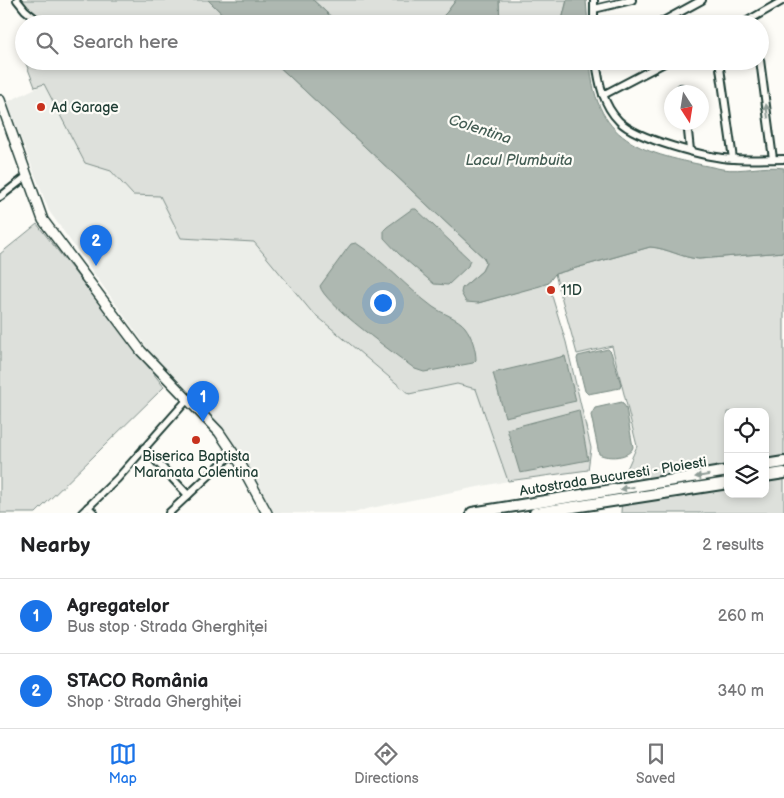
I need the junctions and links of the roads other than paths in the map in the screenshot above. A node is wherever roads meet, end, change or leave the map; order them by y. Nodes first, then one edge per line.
1 (16, 0) edge
2 (594, 0) edge
3 (632, 0) edge
4 (702, 0) edge
5 (784, 0) edge
6 (594, 9) junction
7 (31, 15) edge
8 (594, 15) edge
9 (674, 15) edge
10 (763, 15) edge
11 (598, 70) edge
12 (651, 70) edge
13 (720, 70) edge
14 (761, 70) edge
15 (603, 95) junction
16 (0, 100) edge
17 (688, 130) edge
18 (690, 150) junction
19 (733, 159) junction
20 (774, 159) junction
21 (784, 159) edge
22 (27, 176) junction
23 (0, 197) edge
24 (188, 399) junction
25 (144, 448) junction
26 (233, 453) junction
27 (784, 462) edge
28 (769, 464) edge
29 (724, 472) edge
30 (784, 473) edge
31 (769, 475) edge
32 (724, 484) edge
33 (188, 495) junction
34 (88, 507) junction
35 (264, 511) edge
36 (82, 513) edge
37 (94, 513) edge
38 (170, 513) edge
39 (472, 513) edge
40 (535, 513) edge

1 - 7 street
2 - 6 street
3 - 6 street
4 - 9 street
5 - 10 street
6 - 8 street
11 - 15 street
12 - 15 street
13 - 19 street
20 -> 14 street
15 - 18 street
16 - 22 main road
17 - 18 street
18 - 19 street
19 - 20 street
20 - 21 street
22 - 23 street
22 - 24 main road
24 - 25 street
24 - 26 main road
25 - 33 street
25 - 34 street
26 - 33 street
26 - 35 main road
27 - 28 highway
29 -> 39 highway, Autostrada Bucuresti - Ploiesti
30 - 31 highway
32 - 40 highway, Autostrada Bucuresti - Ploiesti
33 - 38 street
34 - 36 street
34 - 37 street

